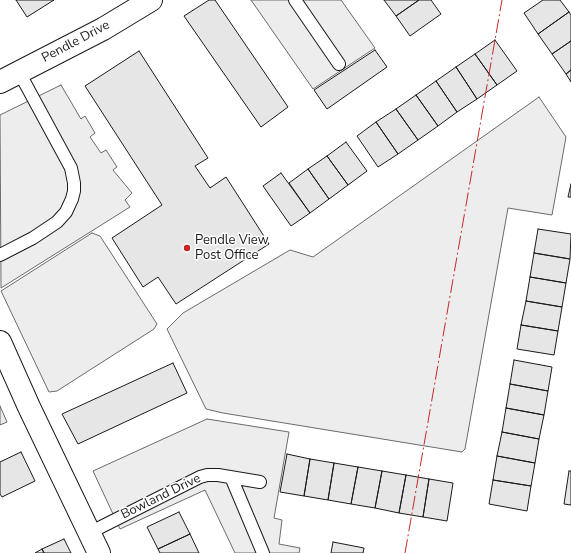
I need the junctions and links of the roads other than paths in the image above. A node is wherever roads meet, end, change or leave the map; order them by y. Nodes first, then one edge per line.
1 (152, 0) edge
2 (295, 0) edge
3 (339, 64) dead end
4 (19, 72) junction
5 (0, 82) edge
6 (0, 255) edge
7 (0, 342) edge
8 (6, 372) edge
9 (231, 477) junction
10 (260, 482) dead end
11 (89, 532) junction
12 (99, 553) edge
13 (263, 553) edge

1 - 4 street, Pendle Drive
2 - 3 lane
4 - 5 street, Pendle Drive
4 - 6 lane
7 - 8 street
8 - 11 street
9 - 10 lane, Bowland Drive
9 - 11 lane, Bowland Drive
9 - 13 lane
11 - 12 street

